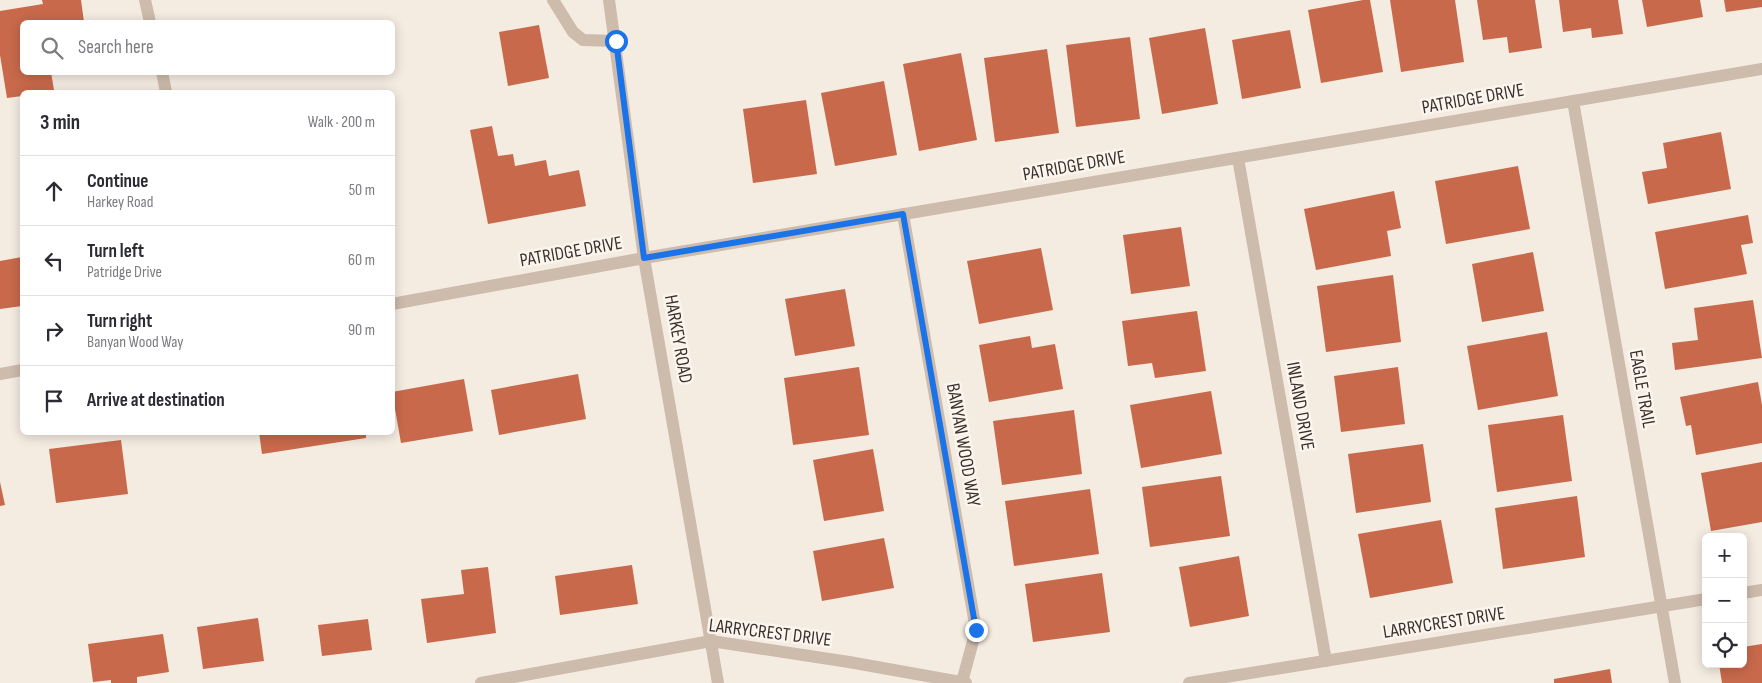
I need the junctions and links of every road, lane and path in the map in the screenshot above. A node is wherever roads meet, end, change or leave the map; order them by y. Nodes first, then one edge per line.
1 (145, 0) edge
2 (553, 0) edge
3 (609, 0) edge
4 (150, 20) edge
5 (616, 41) junction
6 (1762, 69) edge
7 (163, 75) edge
8 (166, 90) edge
9 (1573, 101) junction
10 (1238, 158) junction
11 (903, 214) junction
12 (644, 258) junction
13 (395, 303) edge
14 (20, 370) edge
15 (0, 374) edge
16 (1762, 590) edge
17 (1747, 592) edge
18 (1702, 600) edge
19 (1661, 606) junction
20 (711, 641) junction
21 (1326, 661) junction
22 (964, 682) edge
23 (481, 683) edge
24 (718, 683) edge
25 (1189, 683) edge
26 (1675, 683) edge

1 - 4 street
2 - 5 street
3 - 5 street, HARKEY ROAD
5 - 12 street, HARKEY ROAD
6 - 9 street, PATRIDGE DRIVE
7 - 8 street
9 - 10 street, PATRIDGE DRIVE
9 - 19 street, EAGLE TRAIL
10 - 11 street, PATRIDGE DRIVE
10 - 21 street, INLAND DRIVE
11 - 12 street, PATRIDGE DRIVE
11 - 22 street, BANYAN WOOD WAY
12 - 13 street, PATRIDGE DRIVE
12 - 20 street, HARKEY ROAD
14 - 15 street
16 - 17 street
18 - 19 street, LARRYCREST DRIVE
19 - 21 street, LARRYCREST DRIVE
19 - 26 street, EAGLE TRAIL
20 - 22 street, LARRYCREST DRIVE
20 - 23 street, LARRYCREST DRIVE
20 - 24 street, HARKEY ROAD
21 - 25 street, LARRYCREST DRIVE

